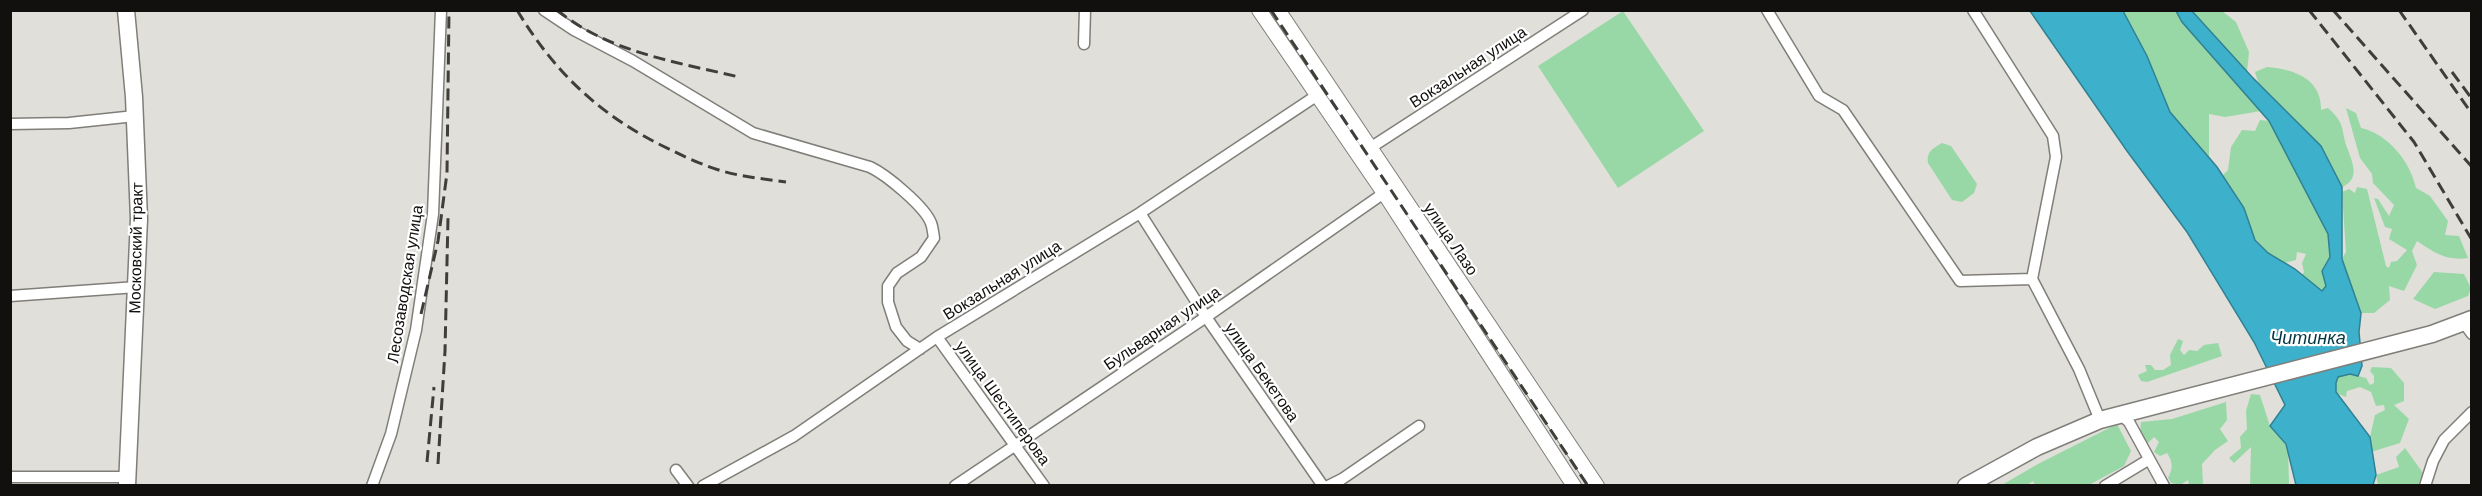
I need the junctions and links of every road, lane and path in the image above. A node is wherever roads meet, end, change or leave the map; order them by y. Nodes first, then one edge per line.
1 (126, 10) edge
2 (441, 10) edge
3 (544, 10) edge
4 (1085, 10) edge
5 (1259, 10) edge
6 (1278, 10) edge
7 (1582, 10) edge
8 (1767, 10) edge
9 (1972, 10) edge
10 (1084, 44) dead end
11 (1316, 96) junction
12 (135, 116) junction
13 (10, 124) edge
14 (1370, 148) junction
15 (1384, 193) junction
16 (1140, 213) junction
17 (2032, 279) junction
18 (138, 287) junction
19 (10, 296) edge
20 (1206, 317) junction
21 (2469, 325) edge
22 (937, 337) junction
23 (920, 349) junction
24 (2472, 412) edge
25 (2120, 414) junction
26 (2100, 420) junction
27 (1419, 426) dead end
28 (1015, 446) junction
29 (2148, 460) junction
30 (676, 470) dead end
31 (10, 477) edge
32 (47, 477) junction
33 (128, 481) edge
34 (35, 486) edge
35 (372, 486) edge
36 (688, 486) edge
37 (703, 486) edge
38 (955, 486) edge
39 (1044, 486) edge
40 (1323, 486) edge
41 (1328, 486) edge
42 (1574, 486) edge
43 (1598, 486) edge
44 (1966, 486) edge
45 (2105, 486) edge
46 (2164, 486) edge
47 (2425, 486) edge

1 - 12 main road, Московский тракт
2 - 35 street, Лесозаводская улица
3 - 23 street
4 - 10 street
5 - 11 main road, улица Лазо
6 - 14 main road, улица Лазо
7 - 14 street, Вокзальная улица
8 - 17 street
9 - 17 street
11 - 15 main road, улица Лазо
11 - 16 street, Вокзальная улица
12 - 13 street
12 - 18 main road, Московский тракт
14 - 43 main road, улица Лазо
15 - 20 street, Бульварная улица
15 - 42 main road, улица Лазо
16 - 20 street, улица Бекетова
16 - 22 street, Вокзальная улица
17 - 26 street
18 - 19 street
18 - 33 main road, Московский тракт
20 - 28 street, Бульварная улица
20 - 40 street, улица Бекетова
21 - 25 main road
22 - 23 street, Вокзальная улица
22 - 28 street, улица Шестиперова
23 - 37 street, Вокзальная улица
24 - 47 street
25 - 26 main road
25 - 29 street
26 - 44 main road
27 - 41 street
28 - 38 street, Бульварная улица
28 - 39 street, улица Шестиперова
29 - 45 street
29 - 46 street
30 - 36 street
31 - 32 street
32 - 33 street
32 - 34 street

